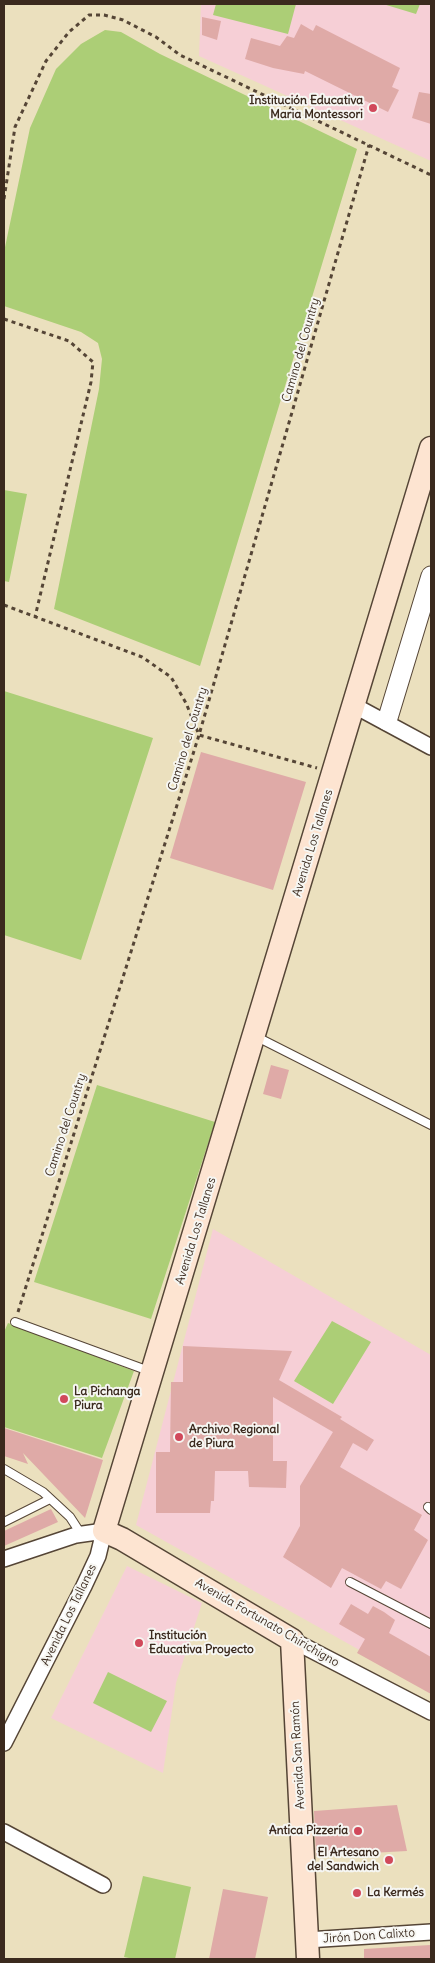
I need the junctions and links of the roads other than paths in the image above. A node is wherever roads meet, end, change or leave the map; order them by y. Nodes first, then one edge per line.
1 (431, 448) edge
2 (431, 576) edge
3 (355, 706) junction
4 (387, 722) junction
5 (431, 747) edge
6 (255, 1036) junction
7 (431, 1125) edge
8 (15, 1322) road end
9 (152, 1373) junction
10 (4, 1469) edge
11 (50, 1499) junction
12 (4, 1522) edge
13 (104, 1531) junction
14 (81, 1534) junction
15 (4, 1559) edge
16 (350, 1582) dead end
17 (431, 1624) edge
18 (292, 1640) junction
19 (431, 1712) edge
20 (4, 1743) edge
21 (4, 1832) edge
22 (103, 1885) dead end
23 (431, 1932) edge
24 (307, 1950) edge

1 - 3 main road, Avenida Los Tallanes
2 - 4 street
3 - 4 street
3 - 6 main road, Avenida Los Tallanes
4 - 5 street
6 - 7 lane
6 - 9 main road, Avenida Los Tallanes
8 - 9 lane
9 - 13 main road, Avenida Los Tallanes
10 - 11 lane
11 - 12 lane
11 - 14 lane
13 - 14 street
13 - 18 main road, Avenida Fortunato Chirichigno
13 - 20 street, Avenida Los Tallanes
14 - 15 street
16 - 17 lane
18 - 19 street, Avenida Fortunato Chirichigno
18 - 24 main road, Avenida San Ramón
21 - 22 street
23 - 24 street, Jirón Don Calixto

